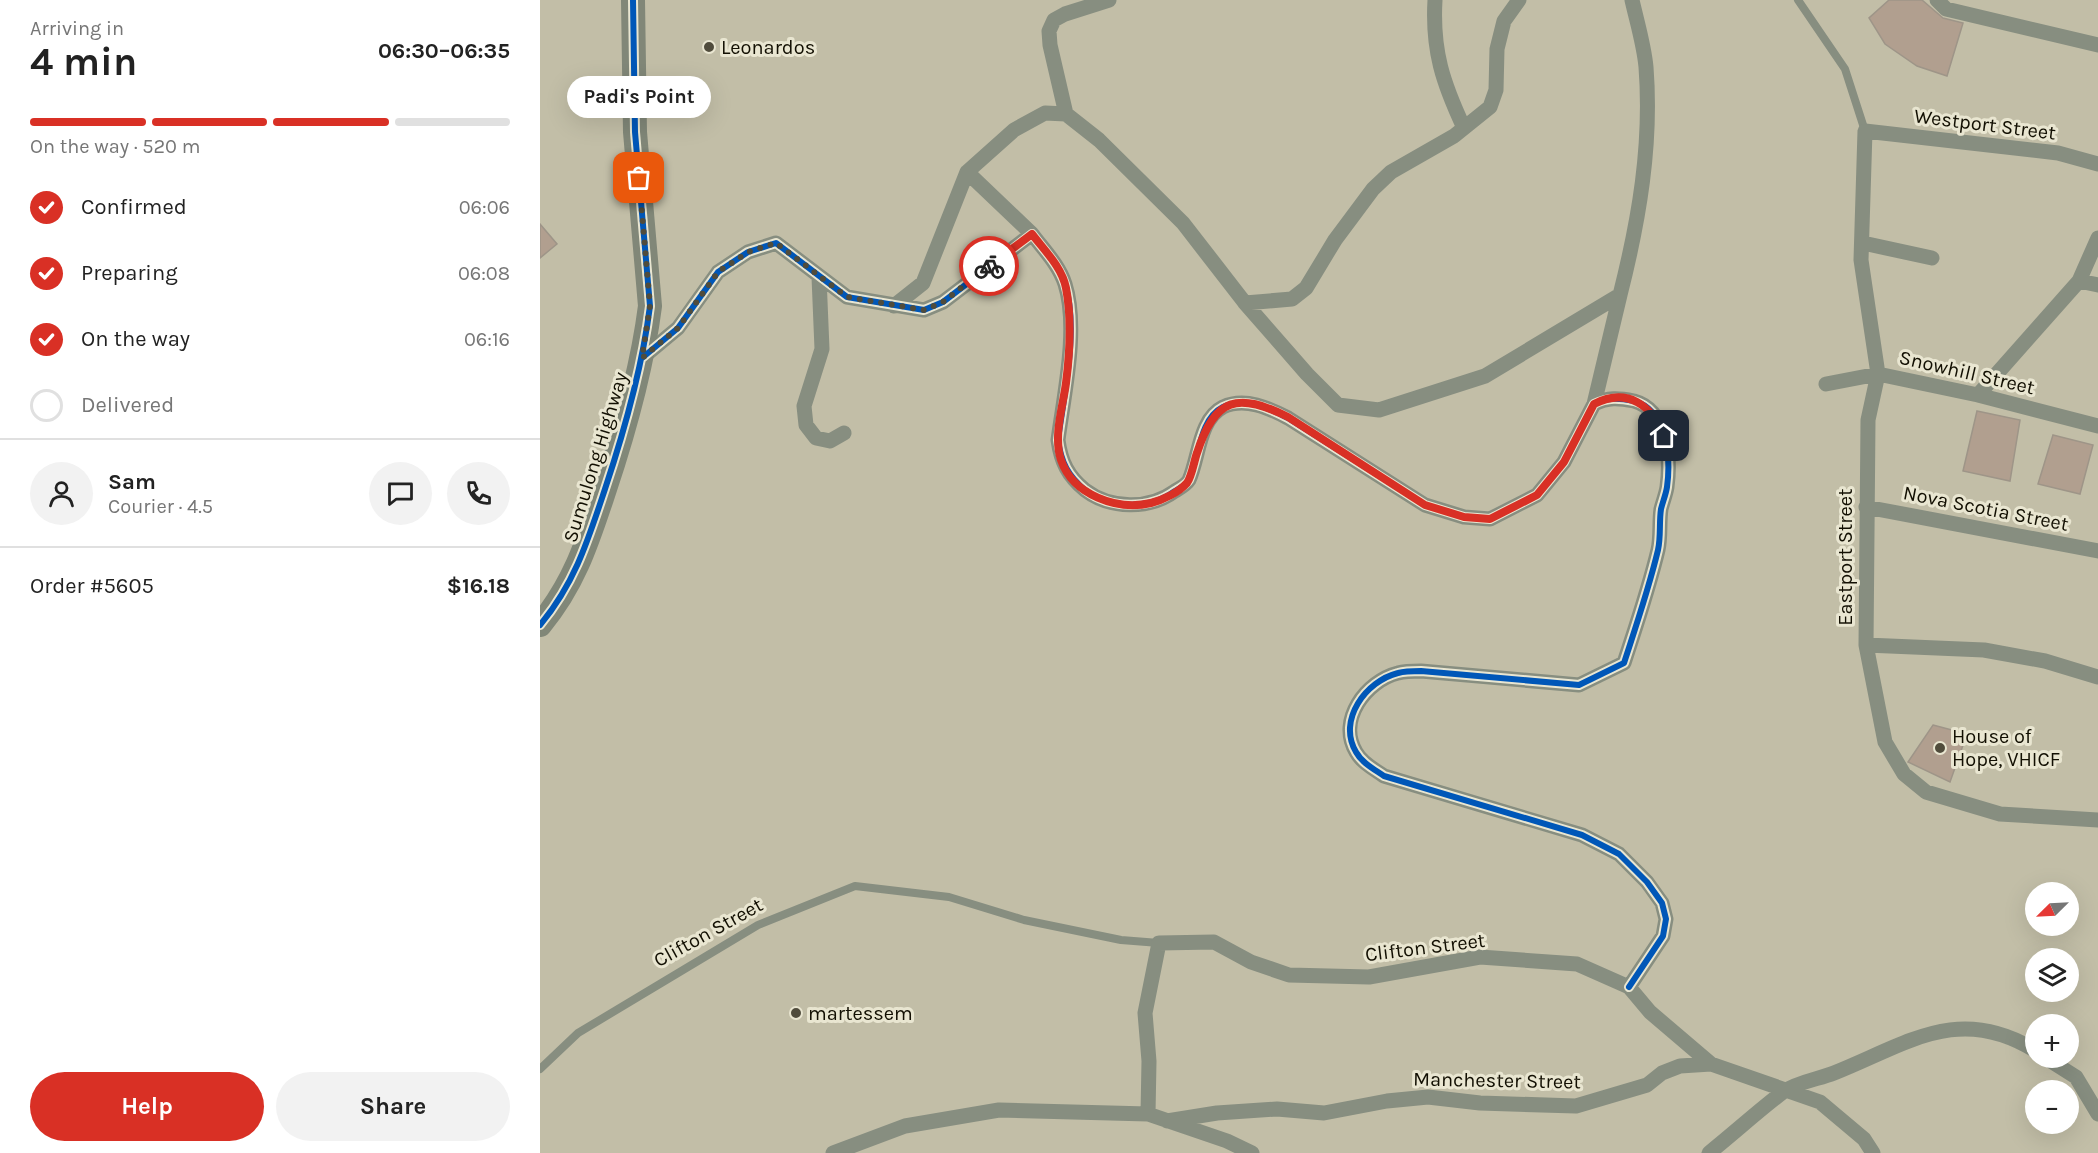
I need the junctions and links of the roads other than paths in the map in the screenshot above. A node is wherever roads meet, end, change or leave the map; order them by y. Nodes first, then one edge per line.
1 (633, 0) edge
2 (1109, 0) edge
3 (1435, 0) edge
4 (1519, 0) edge
5 (1632, 0) edge
6 (1798, 0) edge
7 (1937, 0) edge
8 (2098, 45) edge
9 (1066, 114) junction
10 (1464, 128) junction
11 (1865, 131) junction
12 (2098, 164) edge
13 (967, 172) junction
14 (1032, 234) junction
15 (2098, 238) edge
16 (1863, 243) junction
17 (1932, 258) dead end
18 (819, 277) junction
19 (2079, 280) junction
20 (2098, 285) edge
21 (1620, 295) junction
22 (1245, 303) junction
23 (894, 306) junction
24 (642, 358) junction
25 (1878, 374) junction
26 (1826, 384) dead end
27 (1978, 395) junction
28 (1594, 404) junction
29 (2098, 426) edge
30 (844, 433) dead end
31 (1866, 507) junction
32 (2098, 551) edge
33 (540, 625) edge
34 (1866, 645) junction
35 (2098, 677) edge
36 (2098, 820) edge
37 (1159, 943) junction
38 (1629, 987) junction
39 (2025, 1044) edge
40 (1711, 1064) junction
41 (2062, 1068) edge
42 (540, 1069) edge
43 (1786, 1090) junction
44 (1148, 1114) junction
45 (2098, 1114) edge
46 (1167, 1121) junction
47 (832, 1153) edge
48 (1252, 1153) edge
49 (1709, 1153) edge
50 (1873, 1153) edge

1 - 24 main road, Sumulong Highway
2 - 9 street
3 - 10 street
4 - 10 street
5 - 21 street
6 - 11 lane
7 - 8 street
9 - 13 street
9 - 22 street
10 - 22 street
11 - 12 street, Westport Street
11 - 16 street, Eastport Street
13 - 14 street
13 - 23 street
14 - 23 street
14 - 28 street
15 - 19 street
16 - 17 street
16 - 25 street, Eastport Street
18 - 23 street
18 - 24 street
18 - 30 street
19 - 20 street
19 - 27 street
21 - 22 street
21 - 28 street
24 - 33 main road, Sumulong Highway
25 - 26 street, Snowhill Street
25 - 27 street, Snowhill Street
25 - 31 street, Eastport Street
27 - 29 street, Snowhill Street
28 - 38 street
31 - 32 street, Nova Scotia Street
31 - 34 street, Eastport Street
34 - 35 street
34 - 36 street, Eastport Street
37 - 38 street, Clifton Street
37 - 42 lane, Clifton Street
37 - 44 street
38 - 40 street, Clifton Street
39 - 43 street
40 - 43 street, Clifton Street
40 - 46 street, Manchester Street
41 - 45 street
43 - 49 street
43 - 50 street, Clifton Street
44 - 46 street
44 - 47 street
46 - 48 street

